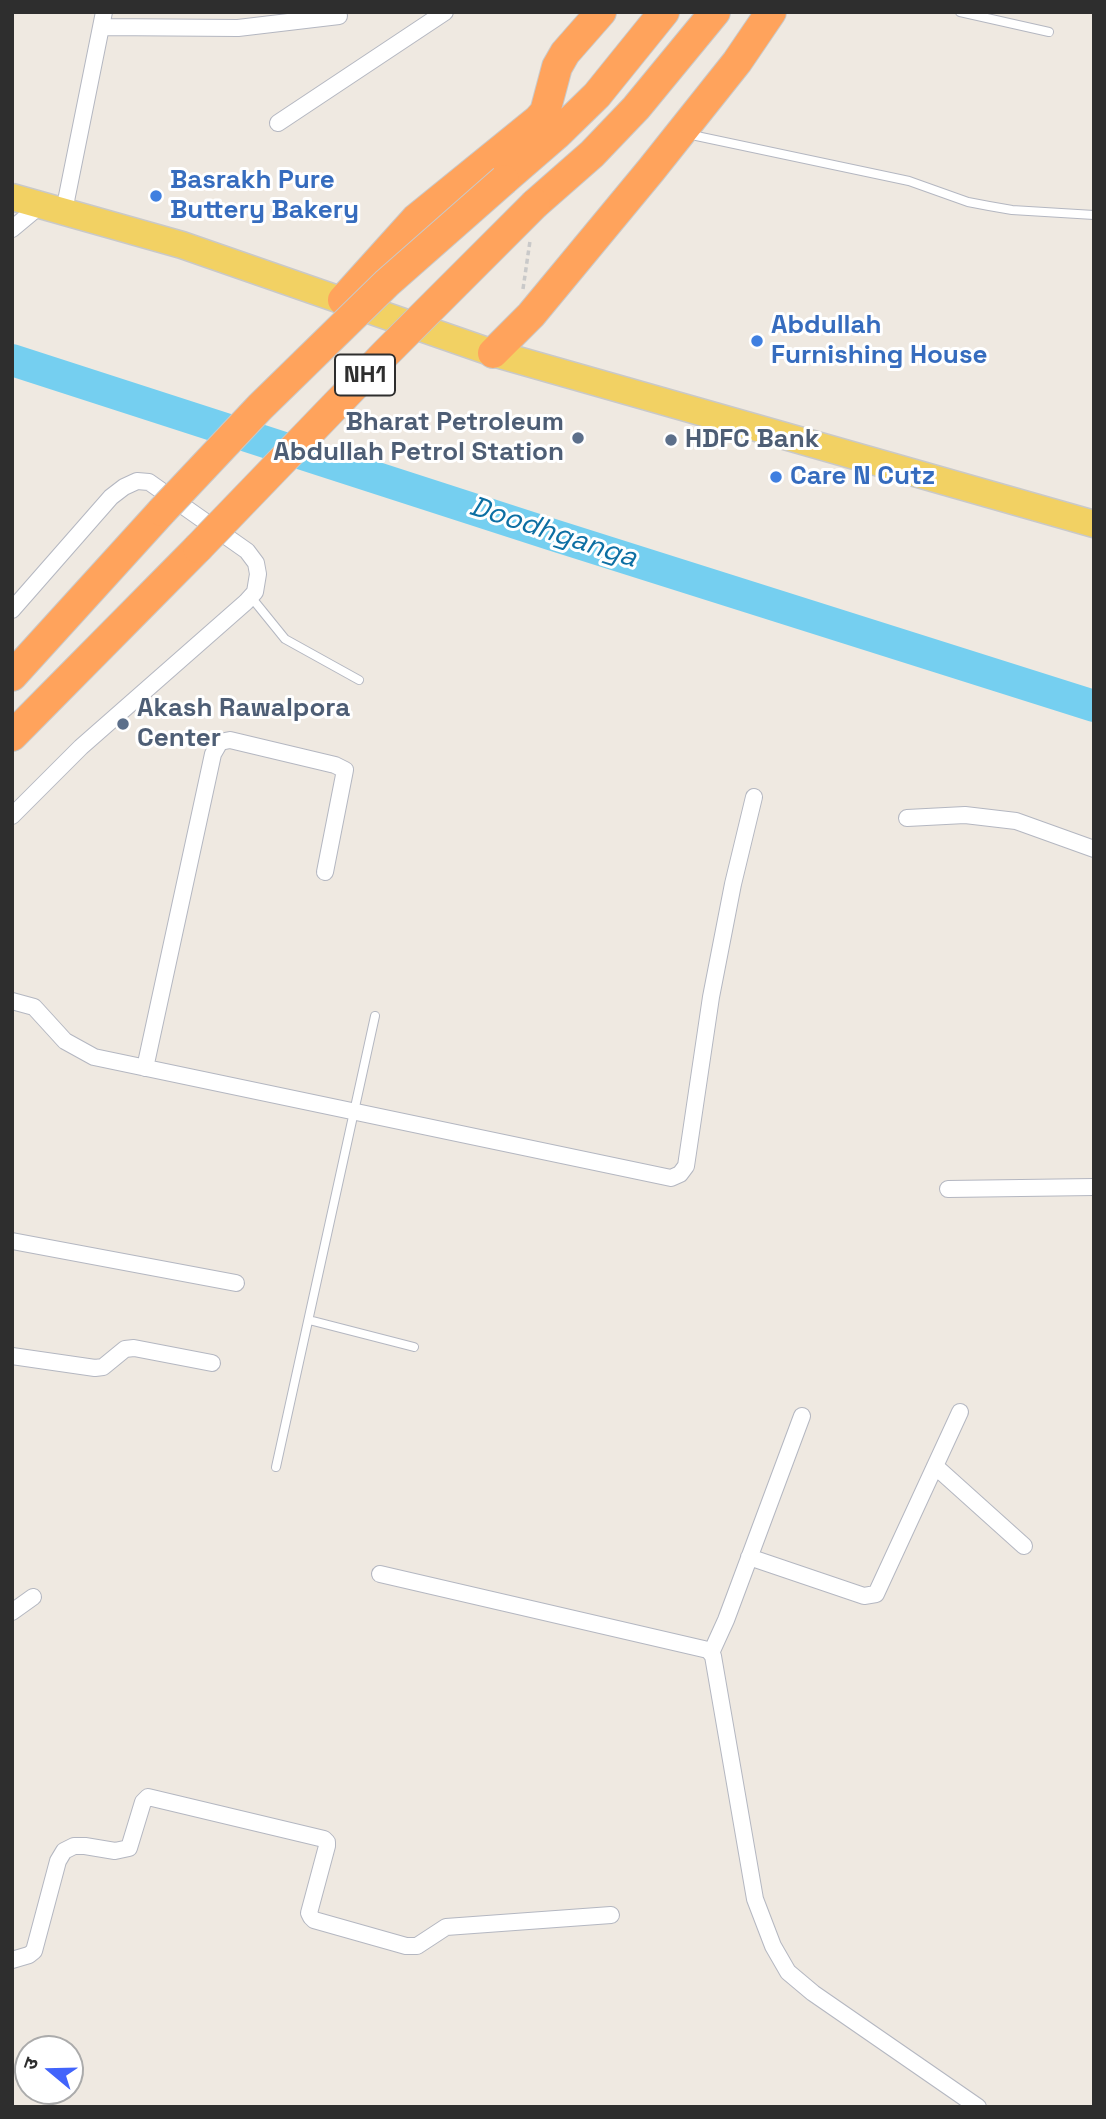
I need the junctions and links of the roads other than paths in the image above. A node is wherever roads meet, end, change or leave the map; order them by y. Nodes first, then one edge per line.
1 (445, 12) edge
2 (601, 12) edge
3 (664, 12) edge
4 (715, 12) edge
5 (771, 12) edge
6 (960, 12) edge
7 (339, 16) dead end
8 (103, 19) edge
9 (1049, 32) dead end
10 (278, 123) dead end
11 (681, 133) junction
12 (12, 197) edge
13 (53, 208) junction
14 (1094, 215) edge
15 (12, 229) edge
16 (342, 300) junction
17 (494, 353) junction
18 (1094, 524) edge
19 (251, 597) junction
20 (12, 610) edge
21 (12, 676) edge
22 (359, 680) dead end
23 (12, 736) edge
24 (754, 797) dead end
25 (12, 816) edge
26 (907, 818) dead end
27 (1094, 849) edge
28 (325, 872) dead end
29 (12, 1001) edge
30 (375, 1016) dead end
31 (145, 1068) junction
32 (353, 1113) junction
33 (1094, 1187) edge
34 (948, 1189) dead end
35 (12, 1241) edge
36 (236, 1283) dead end
37 (309, 1320) junction
38 (414, 1347) dead end
39 (12, 1356) edge
40 (212, 1363) dead end
41 (960, 1412) dead end
42 (802, 1416) dead end
43 (934, 1466) junction
44 (276, 1467) dead end
45 (1024, 1546) dead end
46 (749, 1557) junction
47 (380, 1574) dead end
48 (33, 1597) dead end
49 (12, 1612) edge
50 (711, 1653) junction
51 (611, 1915) dead end
52 (12, 1960) edge
53 (978, 2107) edge

1 - 10 street
2 - 16 highway
3 - 21 highway, NH1, bridge
4 - 23 highway, NH1, bridge
5 - 11 highway
6 - 9 lane
7 - 8 street
8 - 13 street
11 - 14 lane
11 - 17 highway
12 - 13 main road
13 - 15 street
13 - 16 main road
16 - 17 main road
17 - 18 main road
19 - 20 street
19 - 22 lane
19 - 25 street
24 - 32 street
26 - 27 street
28 - 31 street
29 - 31 street
30 - 32 lane
31 - 32 street
32 - 37 lane
33 - 34 street
35 - 36 street
37 - 38 lane
37 - 44 lane
39 - 40 street
41 - 43 street
42 - 46 street
43 - 45 street
43 - 46 street
46 - 50 street
47 - 50 street
48 - 49 street
50 - 53 street
51 - 52 street

